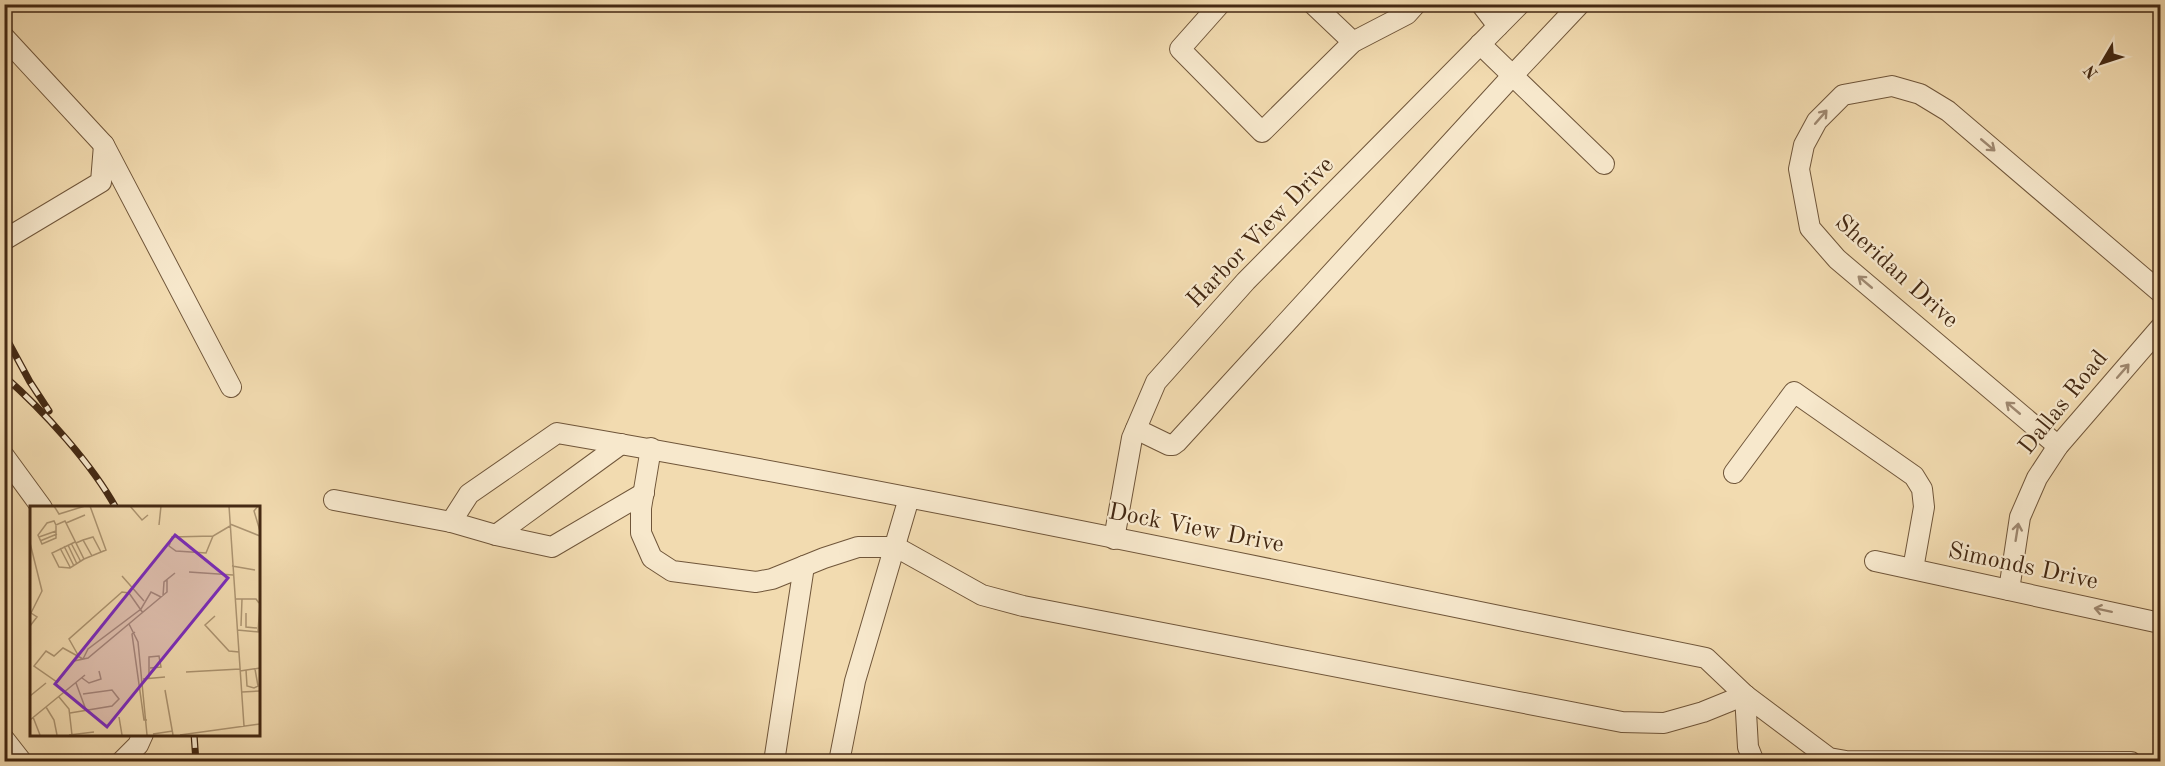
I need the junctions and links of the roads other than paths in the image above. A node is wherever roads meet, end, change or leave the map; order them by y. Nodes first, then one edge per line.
1 (1220, 4) edge
2 (1313, 4) edge
3 (1416, 4) edge
4 (1480, 4) edge
5 (1520, 4) edge
6 (1580, 4) edge
7 (1498, 26) junction
8 (4, 37) edge
9 (1353, 42) junction
10 (1480, 44) junction
11 (1513, 75) junction
12 (104, 146) junction
13 (1605, 164) dead end
14 (4, 240) edge
15 (2160, 292) edge
16 (2160, 328) edge
17 (231, 387) dead end
18 (1136, 429) junction
19 (621, 444) junction
20 (2058, 446) junction
21 (651, 448) junction
22 (4, 456) edge
23 (1734, 473) dead end
24 (644, 493) junction
25 (909, 498) junction
26 (334, 500) dead end
27 (41, 506) edge
28 (451, 522) junction
29 (496, 535) junction
30 (1114, 539) junction
31 (896, 547) junction
32 (1875, 561) dead end
33 (804, 566) junction
34 (1913, 569) junction
35 (2009, 590) junction
36 (2160, 623) edge
37 (1745, 695) junction
38 (142, 736) edge
39 (4, 739) edge
40 (1749, 757) edge
41 (22, 762) edge
42 (121, 762) edge
43 (774, 762) edge
44 (839, 762) edge
45 (2132, 762) edge

1 - 9 street
2 - 9 street
3 - 9 street
4 - 7 street
5 - 7 street, Harbor View Drive
6 - 11 street
7 - 10 street, Harbor View Drive
8 - 12 street
10 - 11 street
10 - 18 street, Harbor View Drive
11 - 13 street
11 - 18 street
12 - 14 street
12 - 17 street
20 -> 15 street, Sheridan Drive
20 -> 16 street, Dallas Road
18 - 30 street, Harbor View Drive
19 - 21 street, Dock View Drive
19 - 28 street, Dock View Drive
19 - 29 street
35 -> 20 street, Dallas Road
21 - 24 street
21 - 25 street, Dock View Drive
22 - 27 street
23 - 34 street
24 - 29 street
24 - 33 street
25 - 30 street, Dock View Drive
25 - 31 street
26 - 28 street
28 - 29 street
30 - 37 street, Dock View Drive
31 - 33 street
31 - 37 street
31 - 44 street
32 - 34 street, Simonds Drive
33 - 43 street
34 - 35 street, Simonds Drive
36 -> 35 street, Simonds Drive
37 - 40 street
37 - 45 street, Dock View Drive
38 - 42 street
39 - 41 street

